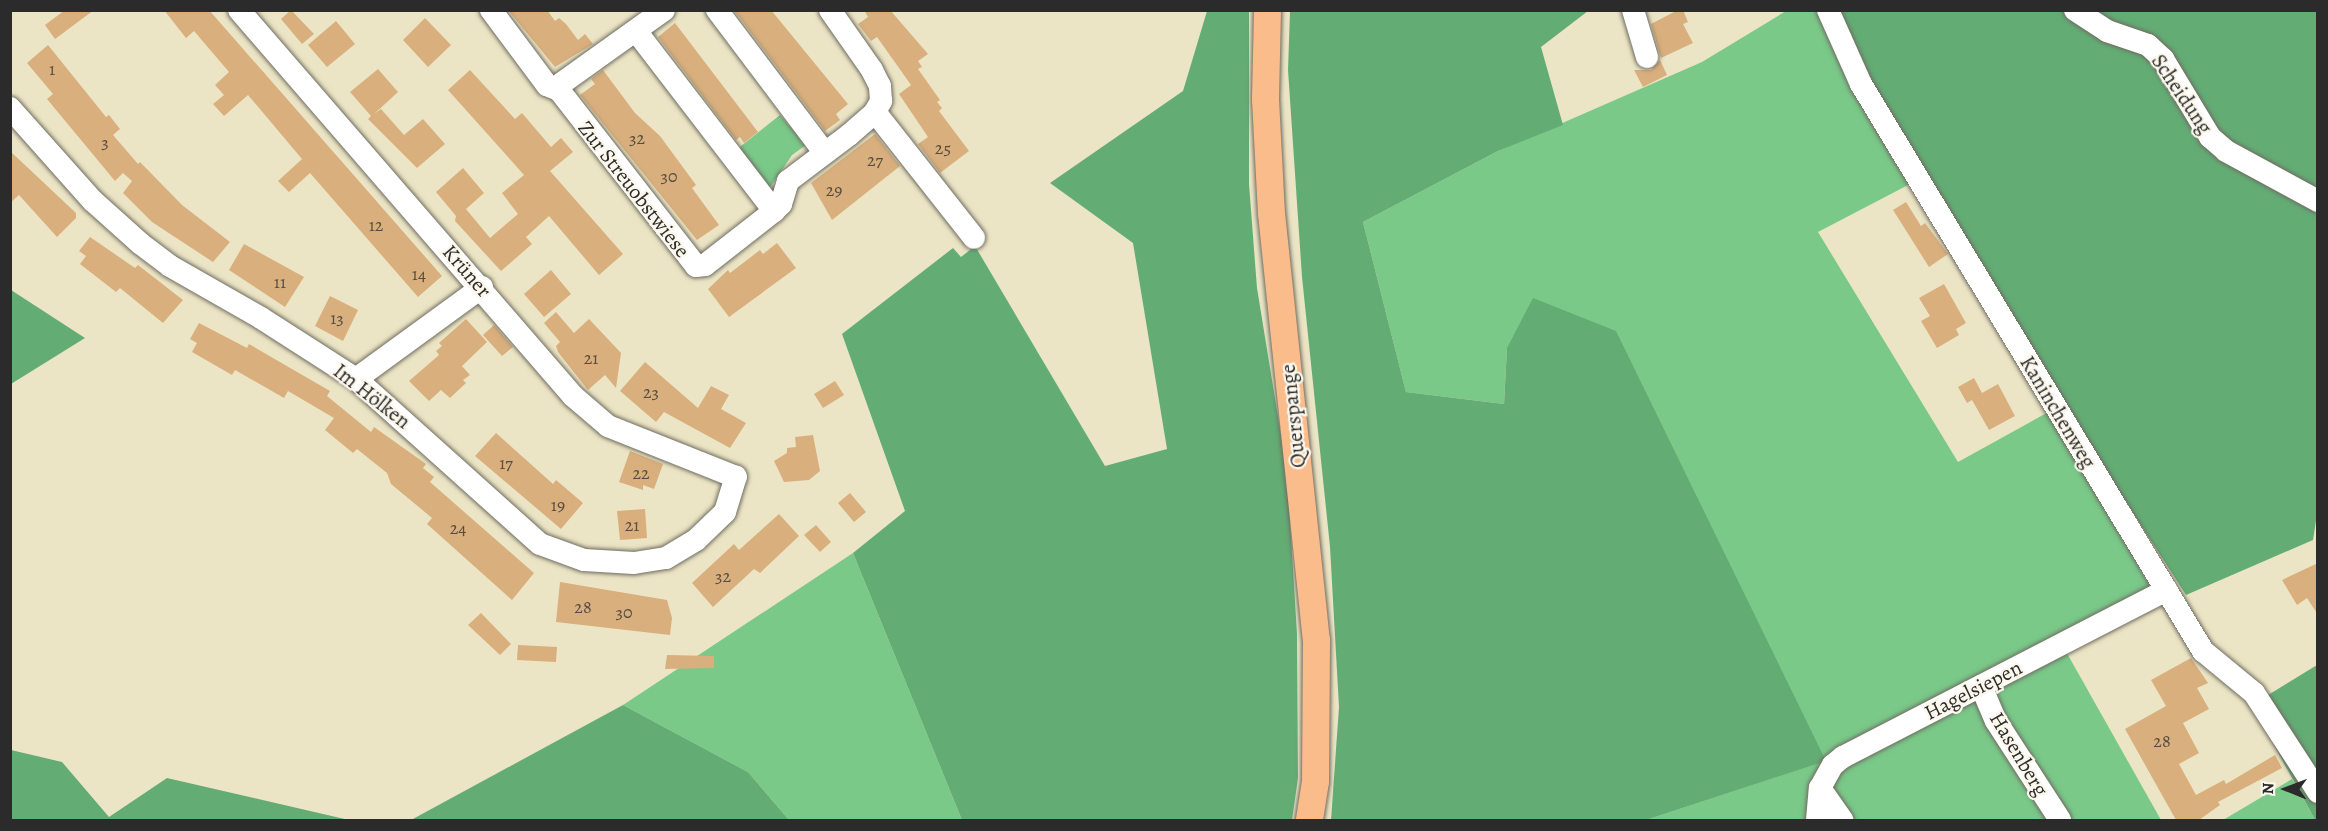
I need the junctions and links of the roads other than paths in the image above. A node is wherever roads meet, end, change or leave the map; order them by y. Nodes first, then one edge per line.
1 (239, 10) edge
2 (490, 10) edge
3 (664, 10) edge
4 (717, 10) edge
5 (830, 10) edge
6 (1267, 10) edge
7 (1632, 10) edge
8 (1828, 10) edge
9 (2075, 10) edge
10 (636, 31) junction
11 (1647, 57) dead end
12 (560, 90) junction
13 (10, 108) edge
14 (875, 112) junction
15 (824, 152) junction
16 (2318, 201) edge
17 (774, 212) junction
18 (974, 238) dead end
19 (482, 287) junction
20 (356, 379) junction
21 (736, 477) joint
22 (2166, 590) junction
23 (1981, 686) junction
24 (1820, 788) junction
25 (2318, 792) edge
26 (1309, 820) edge
27 (1817, 820) edge
28 (1842, 820) edge
29 (2060, 820) edge

1 - 19 street, Krüner
2 - 12 street, Zur Streuobstwiese
3 - 10 street
4 - 15 street
5 - 14 street
6 - 26 main road, Querspange
7 - 11 street
8 - 22 street, Kaninchenweg
9 - 16 street, Scheidung
10 - 12 street
10 - 17 street
12 - 17 street, Zur Streuobstwiese
13 - 20 street, Im Hölken
14 - 15 street, Zur Streuobstwiese
14 - 18 street
15 - 17 street, Zur Streuobstwiese
19 - 20 street
19 - 21 street, Krüner
20 - 21 street, Im Hölken
22 - 23 street, Hagelsiepen
22 - 25 street, Kaninchenweg
23 - 24 street, Hagelsiepen
23 - 29 street, Hasenberg
24 - 27 street, Hagelsiepen
24 - 28 street

